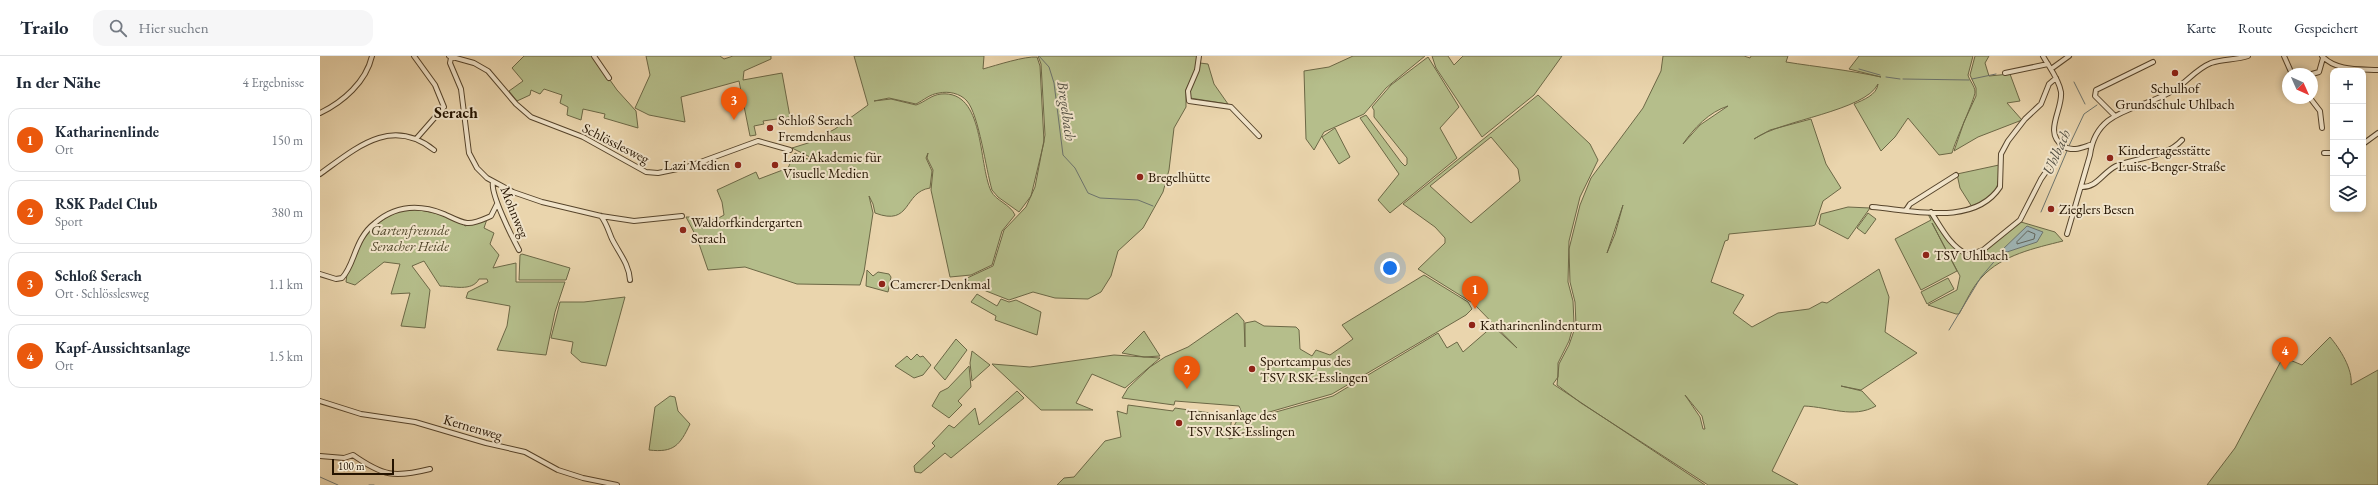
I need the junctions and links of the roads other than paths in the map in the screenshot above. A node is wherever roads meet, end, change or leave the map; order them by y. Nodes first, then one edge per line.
1 (372, 56) edge
2 (414, 56) edge
3 (594, 56) edge
4 (1199, 56) edge
5 (2043, 56) edge
6 (2069, 56) edge
7 (2217, 56) edge
8 (2248, 56) edge
9 (2284, 56) edge
10 (450, 57) edge
11 (2322, 57) edge
12 (2219, 61) junction
13 (2153, 62) dead end
14 (2048, 64) junction
15 (2289, 68) edge
16 (2051, 69) junction
17 (2378, 70) edge
18 (2318, 72) edge
19 (2005, 73) dead end
20 (609, 78) dead end
21 (2056, 78) junction
22 (2315, 104) edge
23 (320, 113) edge
24 (2114, 115) junction
25 (2322, 128) dead end
26 (2378, 133) edge
27 (1259, 136) dead end
28 (416, 139) junction
29 (2182, 140) dead end
30 (2366, 142) edge
31 (2090, 145) junction
32 (2065, 147) junction
33 (434, 150) dead end
34 (790, 150) dead end
35 (2324, 153) dead end
36 (2330, 153) edge
37 (320, 174) edge
38 (1956, 175) dead end
39 (493, 182) junction
40 (2081, 187) junction
41 (497, 204) junction
42 (1872, 207) dead end
43 (1906, 210) junction
44 (1931, 212) junction
45 (601, 216) junction
46 (682, 216) dead end
47 (2067, 234) dead end
48 (519, 250) dead end
49 (320, 274) edge
50 (630, 280) dead end
51 (320, 401) edge
52 (320, 456) edge
53 (430, 469) dead end
54 (616, 485) edge

1 - 23 street
2 - 28 street
3 - 20 street
4 - 27 street
5 - 14 street
6 - 16 street
7 - 12 street
8 - 12 street
9 - 15 street
10 - 34 street, Schlösslesweg
10 - 39 street
11 - 17 street
11 - 18 street
12 - 24 street
13 - 24 street
14 - 16 street
14 - 19 street
16 - 21 street
21 - 32 street
21 - 44 street
22 - 25 street
24 - 31 street
26 - 30 street
28 - 33 street
28 - 37 street
29 - 40 street
31 - 32 street
31 - 40 street
32 - 44 street
35 - 36 street
38 - 43 street
39 - 41 street, Mohnweg
39 - 45 street
40 - 47 street
41 - 48 street, Mohnweg
41 - 49 street
42 - 43 street
43 - 44 street
45 - 46 street
45 - 50 street
51 - 54 street, Kernenweg
52 - 53 street

